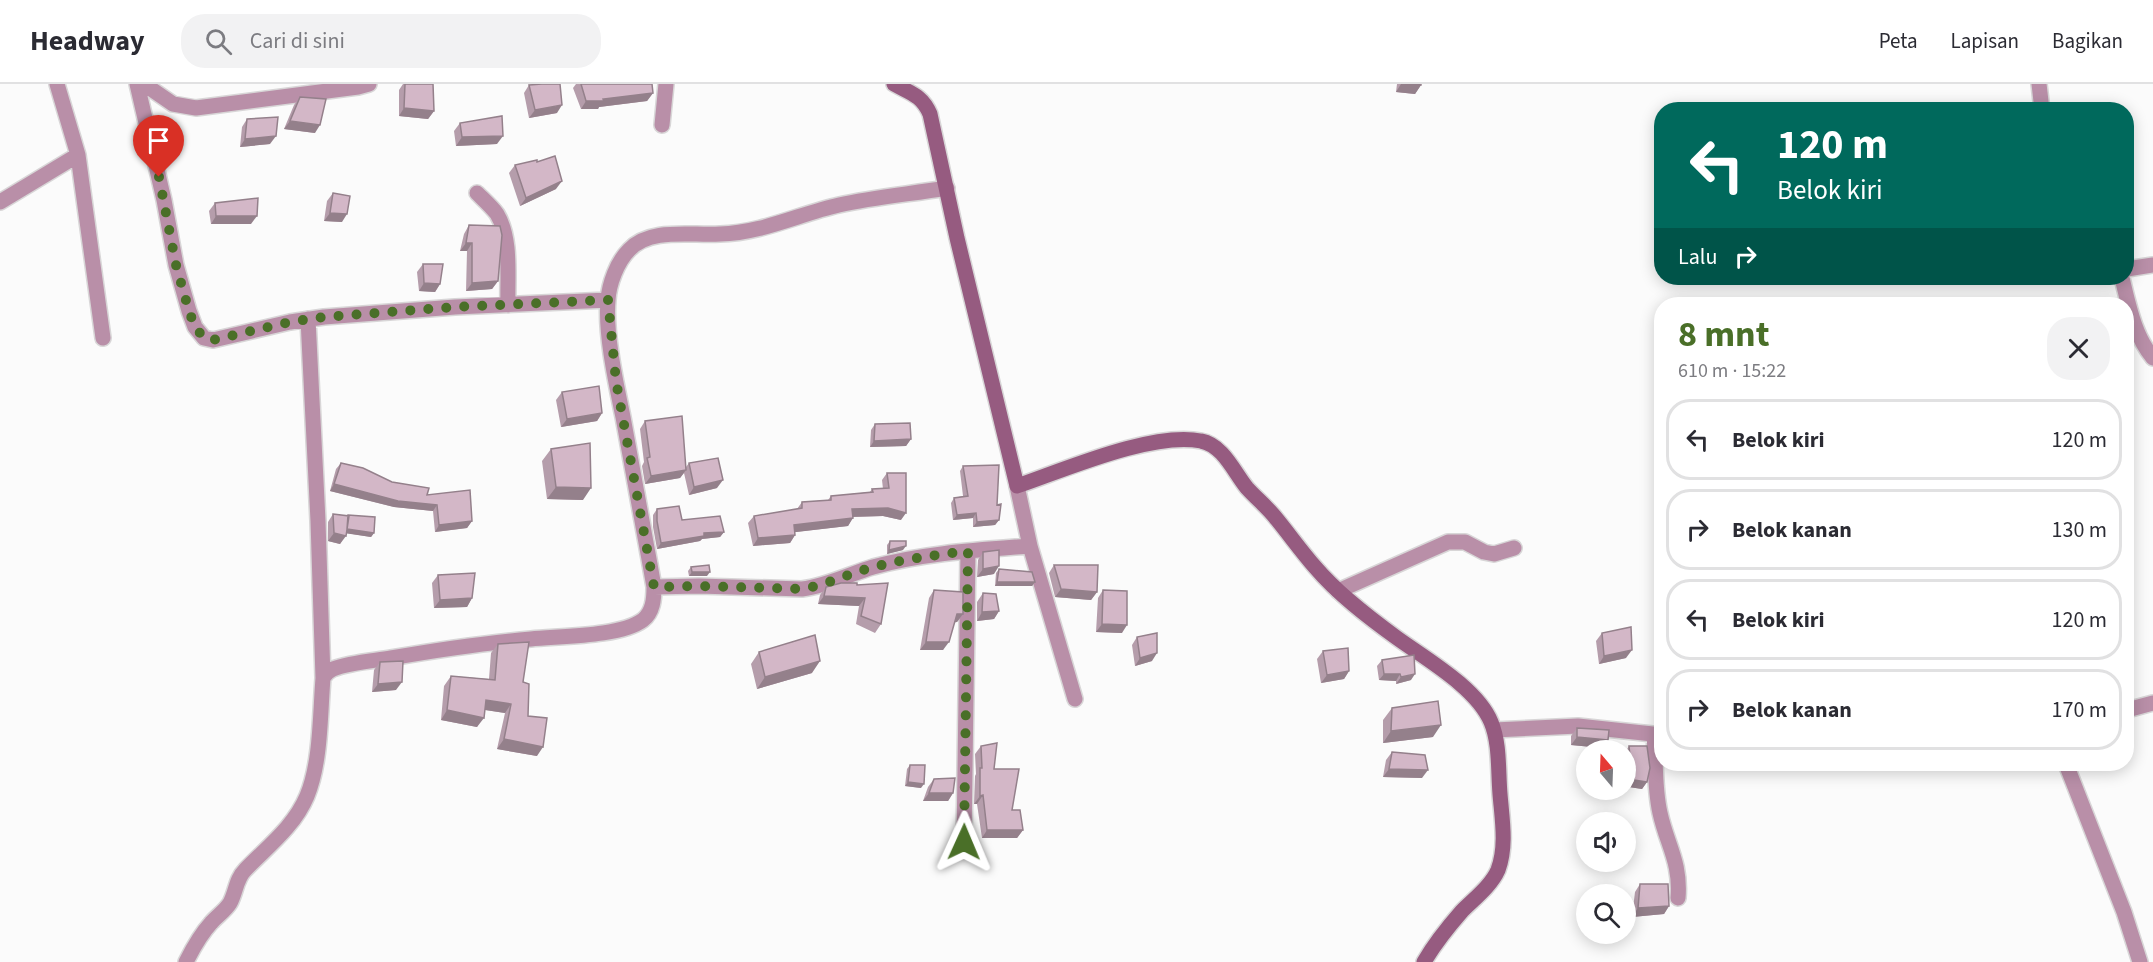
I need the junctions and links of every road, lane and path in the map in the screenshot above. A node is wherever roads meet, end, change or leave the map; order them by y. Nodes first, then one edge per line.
1 (57, 84) edge
2 (137, 84) edge
3 (144, 84) edge
4 (369, 84) edge
5 (666, 84) edge
6 (894, 84) edge
7 (2039, 84) edge
8 (2041, 102) edge
9 (662, 124) dead end
10 (78, 155) junction
11 (947, 188) junction
12 (477, 193) dead end
13 (0, 202) edge
14 (2153, 265) edge
15 (2134, 268) edge
16 (608, 300) junction
17 (508, 305) junction
18 (308, 319) junction
19 (2134, 336) edge
20 (103, 338) dead end
21 (2153, 358) edge
22 (1017, 486) junction
23 (1030, 546) junction
24 (1514, 548) dead end
25 (968, 551) junction
26 (654, 587) junction
27 (1338, 591) junction
28 (323, 678) junction
29 (1075, 699) dead end
30 (2153, 703) edge
31 (2134, 708) edge
32 (1494, 730) junction
33 (1654, 734) edge
34 (1658, 771) edge
35 (2069, 771) edge
36 (964, 842) dead end
37 (1678, 898) dead end
38 (186, 962) edge
39 (1425, 962) edge
40 (2140, 962) edge

1 - 10 street
2 - 18 street
3 - 4 street
5 - 9 street
6 - 11 street
7 - 8 street
10 - 13 street
10 - 20 street
11 - 16 street
11 - 22 street
12 - 17 street
14 - 15 street
16 - 17 street
16 - 26 street
17 - 18 street
18 - 28 street
19 - 21 street
22 - 23 street
22 - 27 street
23 - 25 street
23 - 29 street
24 - 27 street
25 - 26 street
25 - 36 street
26 - 28 street
27 - 32 street
28 - 38 street
30 - 31 street
32 - 33 street
32 - 39 street
34 - 37 street
35 - 40 street

